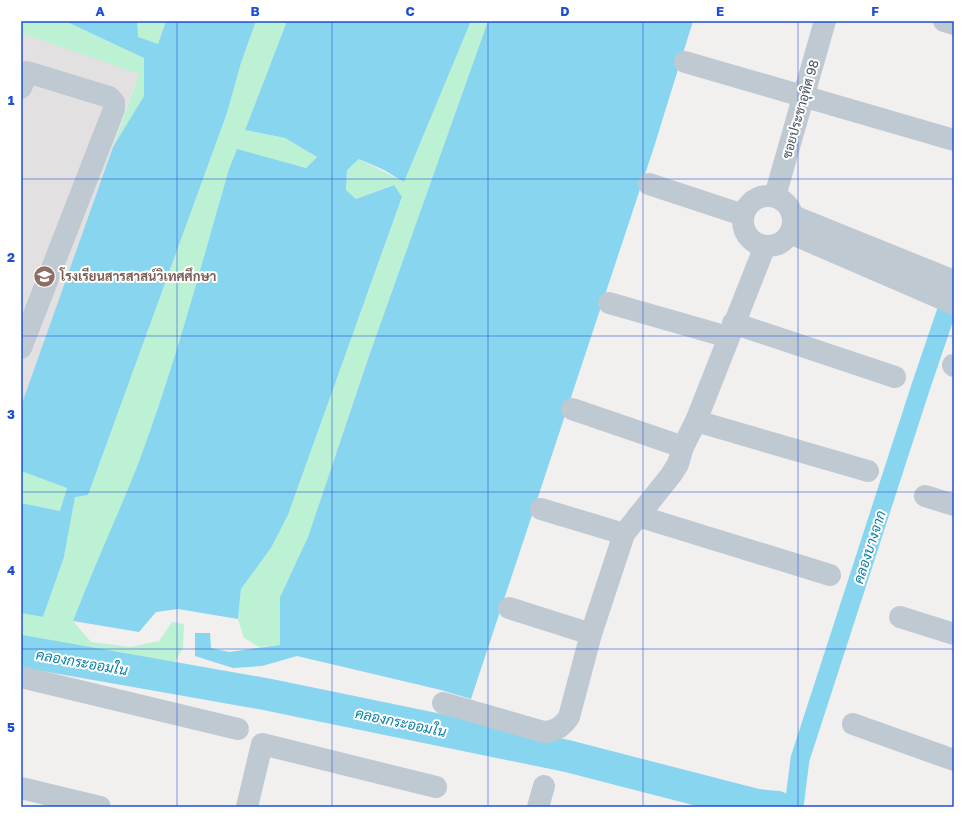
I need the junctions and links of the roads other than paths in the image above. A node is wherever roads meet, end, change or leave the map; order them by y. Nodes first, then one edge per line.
1 (826, 21) edge
2 (944, 21) edge
3 (954, 24) edge
4 (685, 62) dead end
5 (21, 88) edge
6 (804, 98) junction
7 (954, 140) edge
8 (649, 184) dead end
9 (775, 196) junction
10 (743, 215) junction
11 (792, 225) junction
12 (765, 246) junction
13 (938, 283) edge
14 (609, 302) dead end
15 (954, 304) edge
16 (730, 330) junction
17 (21, 348) edge
18 (895, 377) dead end
19 (572, 409) dead end
20 (696, 421) junction
21 (683, 447) junction
22 (868, 471) dead end
23 (925, 496) dead end
24 (954, 505) edge
25 (540, 509) dead end
26 (638, 516) junction
27 (624, 534) junction
28 (830, 575) dead end
29 (509, 608) dead end
30 (900, 617) dead end
31 (591, 634) junction
32 (954, 634) edge
33 (21, 677) edge
34 (443, 703) dead end
35 (853, 724) dead end
36 (238, 729) dead end
37 (954, 760) edge
38 (544, 786) dead end
39 (436, 787) dead end
40 (21, 788) edge
41 (100, 807) edge
42 (247, 807) edge
43 (538, 807) edge

1 - 6 street, ซอยประชาอุทิศ 98
2 - 3 street
4 - 6 street
5 - 17 street
6 - 7 street
6 - 9 street, ซอยประชาอุทิศ 98
8 - 10 street
9 - 10 street
9 - 11 street
10 - 12 street
11 - 12 street
11 - 13 street
12 - 16 street
13 - 15 street
14 - 16 street
16 - 18 street
16 - 20 street
19 - 21 street
20 - 21 street
20 - 22 street
21 - 26 street
23 - 24 street
25 - 27 street
26 - 27 street
26 - 28 street
27 - 31 street
29 - 31 street
30 - 32 street
31 - 34 street
33 - 36 street
35 - 37 street
38 - 43 street
39 - 42 street
40 - 41 street

